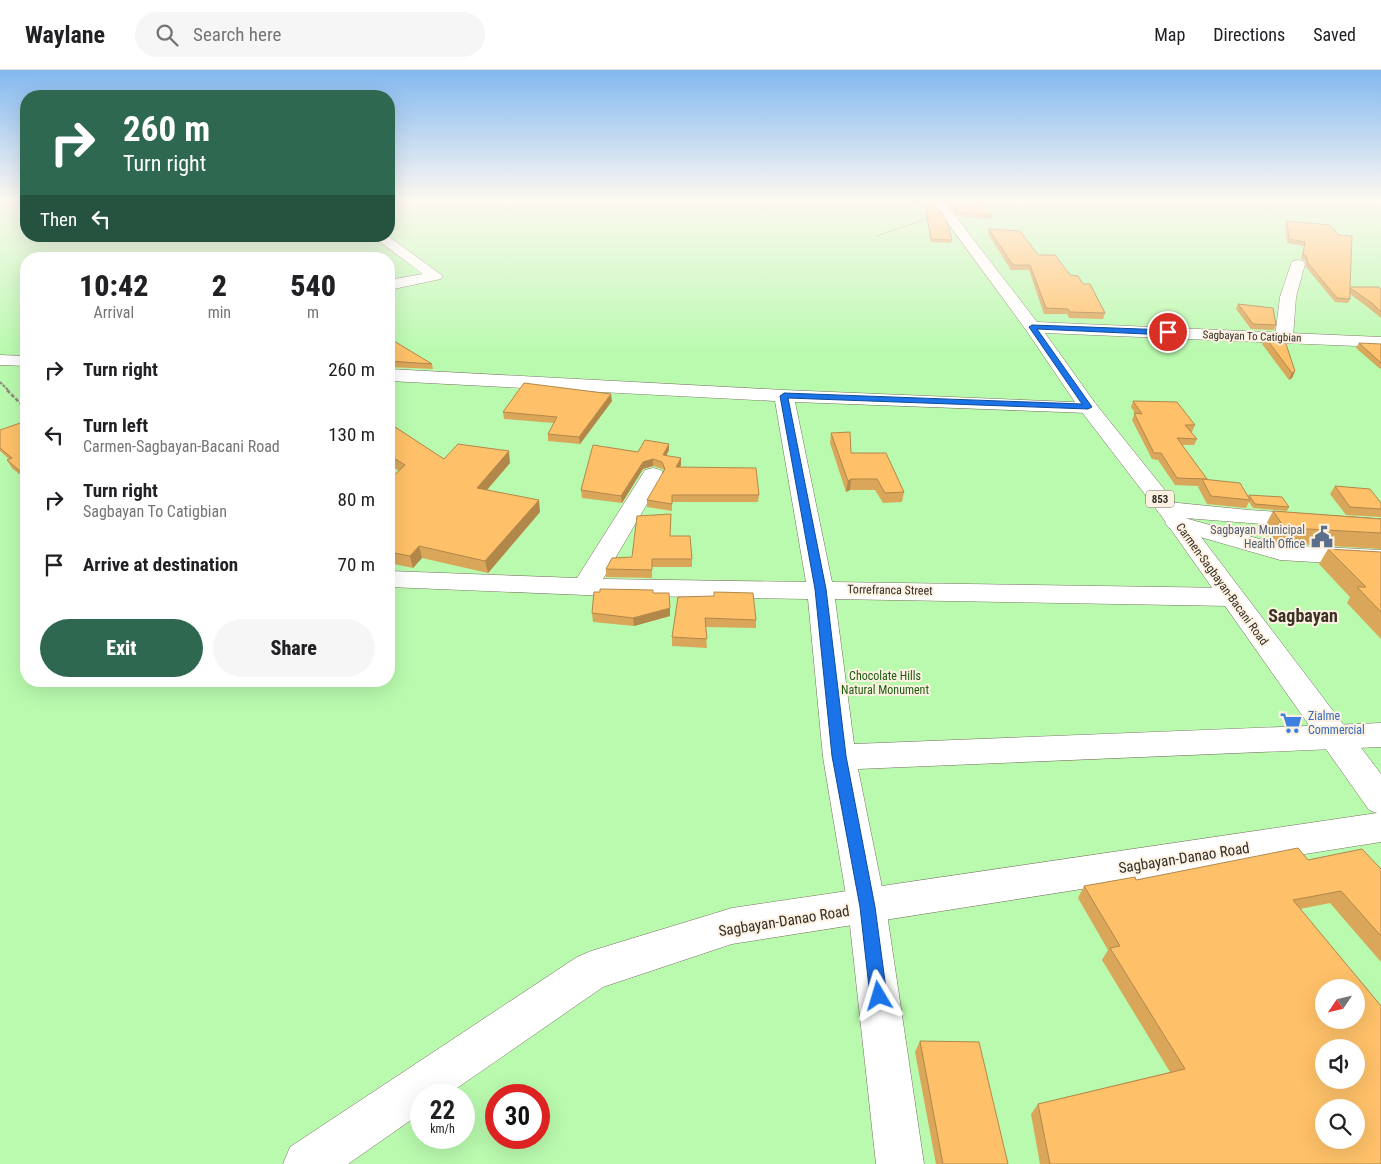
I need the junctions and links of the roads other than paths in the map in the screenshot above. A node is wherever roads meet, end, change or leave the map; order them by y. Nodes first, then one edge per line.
1 (400, 251) edge
2 (975, 251) edge
3 (1298, 264) dead end
4 (395, 284) edge
5 (1032, 327) junction
6 (1284, 337) junction
7 (1381, 342) edge
8 (0, 360) edge
9 (20, 361) edge
10 (395, 375) edge
11 (784, 396) junction
12 (1088, 407) junction
13 (653, 475) dead end
14 (1172, 516) junction
15 (1381, 526) edge
16 (1381, 558) edge
17 (395, 579) edge
18 (585, 586) junction
19 (820, 589) junction
20 (1231, 597) junction
21 (1381, 735) edge
22 (1335, 737) junction
23 (839, 756) junction
24 (1381, 800) edge
25 (1381, 827) edge
26 (868, 907) junction
27 (307, 1164) edge
28 (900, 1164) edge

1 - 4 street
2 - 5 street, Carmen-Sagbayan-Bacani Road / 853
3 - 6 street
5 - 6 street, Sagbayan To Catigbian
5 - 12 street, Carmen-Sagbayan-Bacani Road / 853
6 - 7 street, Sagbayan To Catigbian
8 - 9 street
10 - 11 street
11 - 12 street
11 - 19 street
12 - 14 street, Carmen-Sagbayan-Bacani Road / 853
13 - 18 street
14 - 15 street
14 - 16 street
14 - 20 street, Carmen-Sagbayan-Bacani Road / 853
17 - 18 street, Torrefranca Street
18 - 19 street, Torrefranca Street
19 - 20 street, Torrefranca Street
19 - 23 street
20 - 22 street, Carmen-Sagbayan-Bacani Road / 853
21 - 22 street
22 - 23 street
22 - 24 street, Carmen-Sagbayan-Bacani Road / 853
23 - 26 street
25 - 26 street, Sagbayan-Danao Road
26 - 27 street, Sagbayan-Danao Road
26 - 28 street

